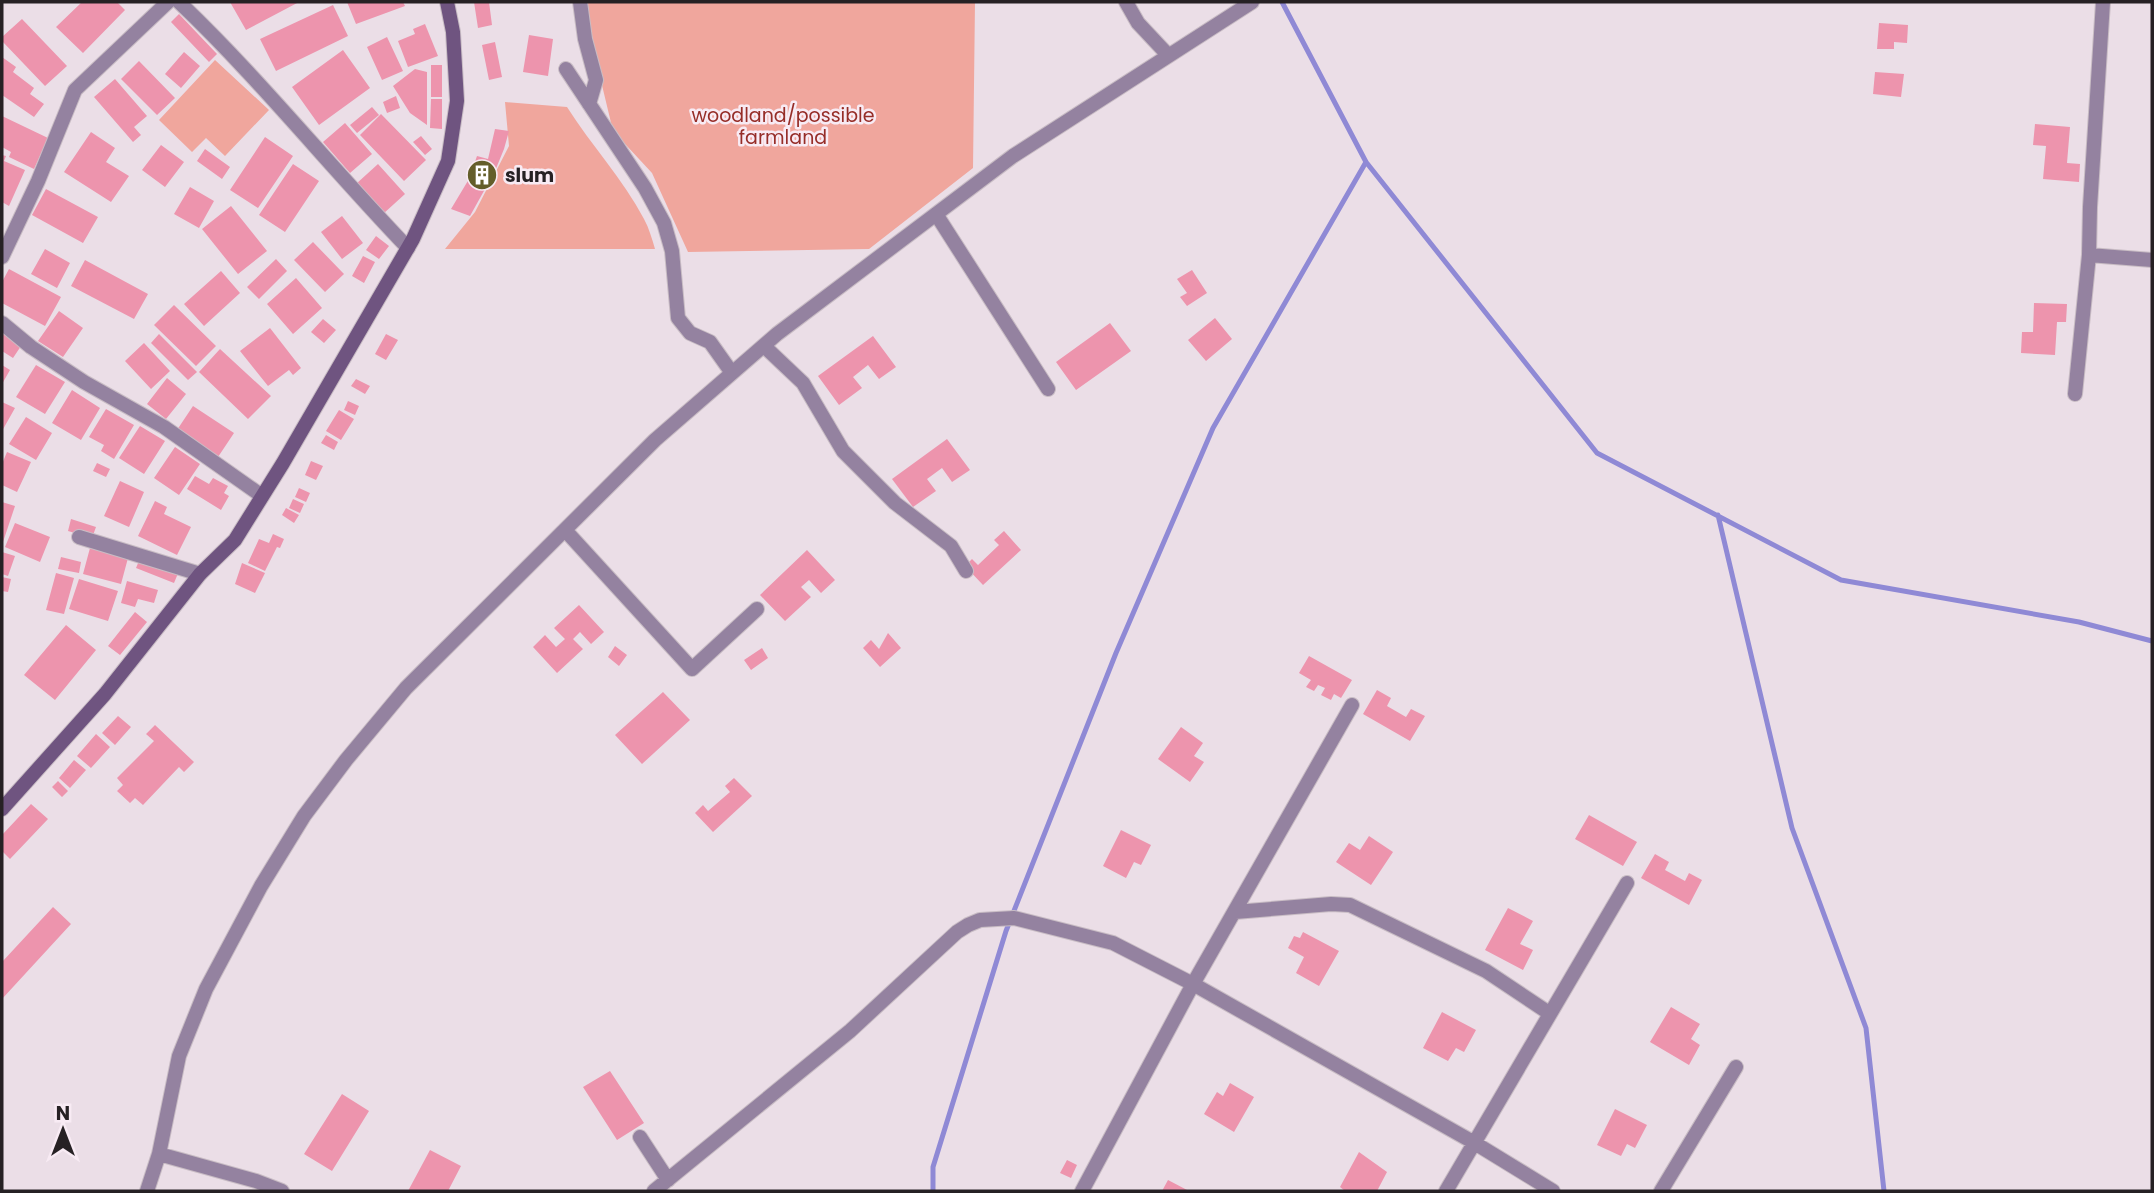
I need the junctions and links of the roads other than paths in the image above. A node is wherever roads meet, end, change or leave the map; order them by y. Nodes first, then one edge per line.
1 (168, 2) edge
2 (179, 2) edge
3 (447, 2) edge
4 (580, 2) edge
5 (1126, 2) edge
6 (1252, 2) edge
7 (2103, 2) edge
8 (1168, 55) junction
9 (566, 69) dead end
10 (589, 104) junction
11 (936, 214) junction
12 (408, 248) junction
13 (2089, 255) junction
14 (2, 257) edge
15 (2152, 260) edge
16 (2, 323) edge
17 (764, 346) junction
18 (732, 373) junction
19 (1048, 389) dead end
20 (2075, 394) dead end
21 (262, 496) junction
22 (565, 530) junction
23 (79, 537) dead end
24 (966, 571) dead end
25 (200, 574) junction
26 (757, 609) dead end
27 (1352, 705) dead end
28 (2, 809) edge
29 (1627, 883) dead end
30 (1235, 912) junction
31 (1193, 984) junction
32 (1549, 1013) junction
33 (1736, 1067) dead end
34 (640, 1137) dead end
35 (1473, 1142) junction
36 (159, 1154) junction
37 (668, 1180) junction
38 (147, 1191) edge
39 (282, 1191) edge
40 (654, 1191) edge
41 (1082, 1191) edge
42 (1446, 1191) edge
43 (1553, 1191) edge
44 (1661, 1191) edge

1 - 14 street
2 - 12 street
3 - 12 main road
4 - 10 street
5 - 8 street
6 - 8 street
7 - 13 street
8 - 11 street
9 - 10 street
10 - 18 street
11 - 17 street
11 - 19 street
12 - 21 main road
13 - 15 street
13 - 20 street
16 - 21 street
17 - 18 street
17 - 24 street
18 - 22 street
21 - 25 main road
22 - 26 street
22 - 36 street
23 - 25 street
25 - 28 main road
27 - 30 street
29 - 32 street
30 - 31 street
30 - 32 street
31 - 35 street
31 - 37 street
31 - 41 street
32 - 35 street
33 - 44 street
34 - 37 street
35 - 42 street
35 - 43 street
36 - 38 street
36 - 39 street
37 - 40 street

